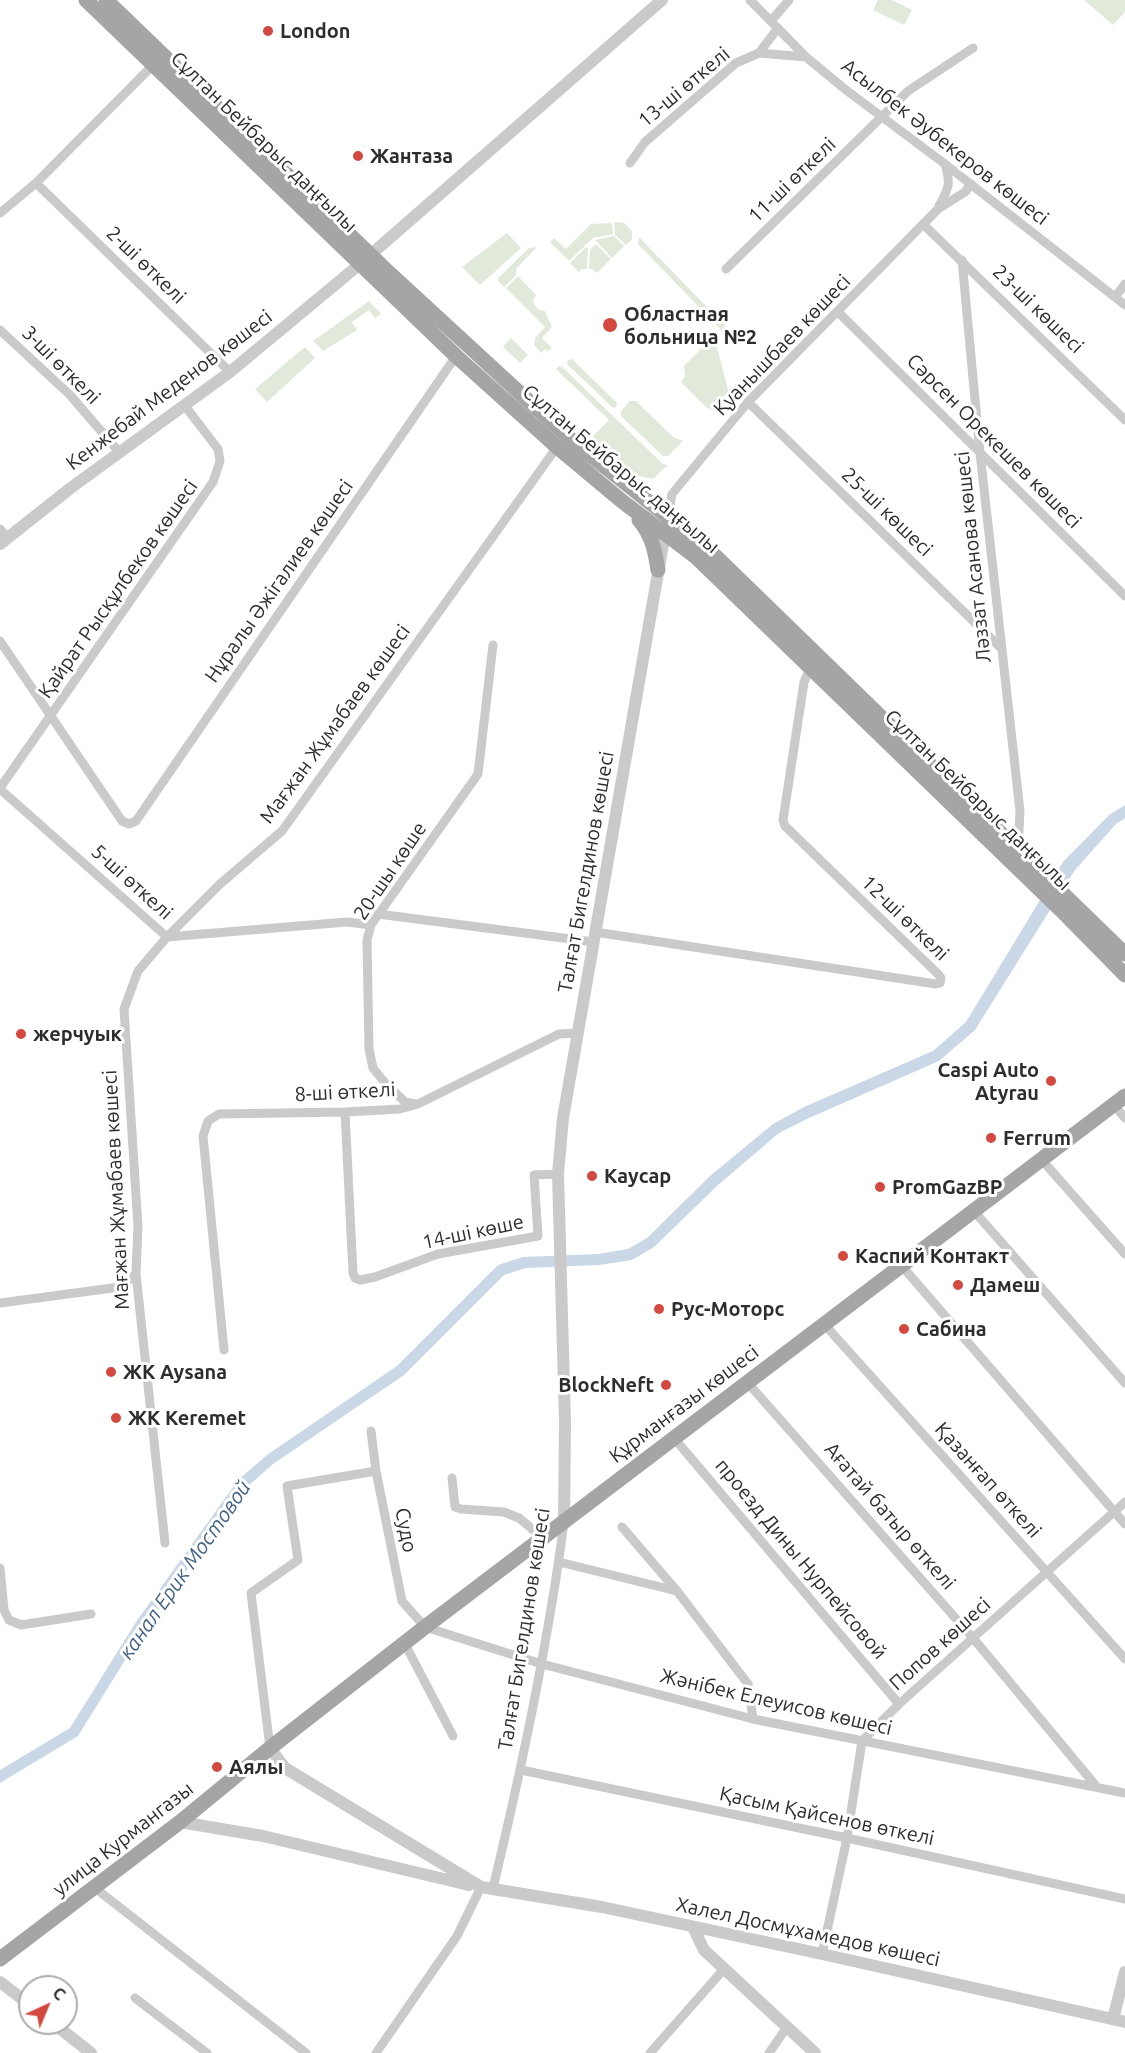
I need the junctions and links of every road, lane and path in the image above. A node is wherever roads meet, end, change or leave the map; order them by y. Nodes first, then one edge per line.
1 (86, 0) edge
2 (106, 0) edge
3 (662, 0) edge
4 (750, 0) edge
5 (789, 0) edge
6 (771, 21) junction
7 (778, 28) junction
8 (973, 48) dead end
9 (759, 53) junction
10 (806, 57) junction
11 (158, 60) junction
12 (883, 117) junction
13 (630, 163) dead end
14 (945, 164) junction
15 (36, 183) junction
16 (971, 184) junction
17 (938, 208) junction
18 (0, 213) edge
19 (924, 225) junction
20 (365, 260) junction
21 (962, 260) junction
22 (726, 269) dead end
23 (1125, 284) edge
24 (1115, 297) junction
25 (1125, 305) edge
26 (838, 312) junction
27 (0, 330) edge
28 (456, 356) junction
29 (230, 372) junction
30 (748, 402) junction
31 (185, 406) junction
32 (1125, 420) edge
33 (557, 447) junction
34 (120, 453) junction
35 (980, 453) junction
36 (623, 502) junction
37 (666, 525) junction
38 (2, 537) edge
39 (658, 570) junction
40 (1125, 596) edge
41 (0, 641) edge
42 (493, 645) dead end
43 (1001, 648) junction
44 (811, 667) junction
45 (52, 715) junction
46 (0, 789) edge
47 (129, 824) joint
48 (1018, 849) junction
49 (378, 914) junction
50 (371, 925) junction
51 (167, 937) junction
52 (595, 937) junction
53 (1125, 954) edge
54 (1125, 975) edge
55 (577, 1033) junction
56 (1119, 1101) edge
57 (418, 1104) junction
58 (345, 1112) junction
59 (1125, 1118) edge
60 (1041, 1159) junction
61 (558, 1174) junction
62 (973, 1210) junction
63 (1125, 1254) edge
64 (901, 1265) junction
65 (136, 1274) junction
66 (0, 1304) edge
67 (824, 1324) junction
68 (224, 1350) dead end
69 (747, 1382) junction
70 (1125, 1383) edge
71 (371, 1431) dead end
72 (674, 1438) junction
73 (376, 1471) junction
74 (452, 1478) dead end
75 (1125, 1502) edge
76 (1114, 1512) junction
77 (564, 1522) junction
78 (1125, 1524) edge
79 (622, 1527) dead end
80 (543, 1538) junction
81 (165, 1543) dead end
82 (559, 1562) junction
83 (0, 1568) edge
84 (1047, 1572) junction
85 (677, 1591) junction
86 (91, 1614) dead end
87 (425, 1628) junction
88 (973, 1638) junction
89 (405, 1644) junction
90 (1125, 1659) edge
91 (542, 1664) junction
92 (899, 1704) junction
93 (753, 1719) junction
94 (453, 1736) dead end
95 (862, 1741) junction
96 (270, 1748) junction
97 (521, 1770) junction
98 (1096, 1786) junction
99 (1125, 1793) edge
100 (180, 1822) junction
101 (847, 1838) junction
102 (95, 1888) junction
103 (487, 1888) junction
104 (1125, 1899) edge
105 (693, 1927) junction
106 (822, 1954) junction
107 (0, 1959) edge
108 (724, 1969) junction
109 (1125, 1972) edge
110 (0, 1982) edge
111 (18, 1996) edge
112 (135, 1998) dead end
113 (1119, 2020) edge
114 (787, 2027) junction
115 (68, 2035) edge
116 (91, 2053) edge
117 (207, 2053) edge
118 (306, 2053) edge
119 (376, 2053) edge
120 (650, 2053) edge
121 (769, 2053) edge
122 (815, 2053) edge

1 - 11 main road, Сұлтан Бейбарыс даңғылы
2 - 11 main road, Сұлтан Бейбарыс даңғылы
3 - 20 street, Кенжебай Меденов көшесі
4 - 6 street, Асылбек Әубекеров көшесі
5 - 6 street
6 - 7 street, Асылбек Әубекеров көшесі
7 - 9 street
7 - 10 street, Асылбек Әубекеров көшесі
8 - 12 street, 11-ші өткелі
9 - 10 street, 13-ші өткелі
9 - 13 street, 13-ші өткелі
10 - 12 street, Асылбек Әубекеров көшесі
11 - 15 street
11 - 20 main road, Сұлтан Бейбарыс даңғылы
12 - 14 street, Асылбек Әубекеров көшесі
12 - 22 street, 11-ші өткелі
14 - 16 street, Асылбек Әубекеров көшесі
14 - 17 street, Қуанышбаев көшесі
15 - 18 street
15 - 29 street, 2-ші өткелі
16 - 17 street, Қуанышбаев көшесі
16 - 24 street, Асылбек Әубекеров көшесі
17 - 19 street, Қуанышбаев көшесі
19 - 21 street, 23-ші көшесі
19 - 26 street, Қуанышбаев көшесі
20 - 28 main road, Сұлтан Бейбарыс даңғылы
20 - 29 street, Кенжебай Меденов көшесі
20 - 37 main road, Сұлтан Бейбарыс даңғылы
21 - 32 street, 23-ші көшесі
21 - 35 street, Ләззат Асанова көшесі
23 - 24 street
24 - 25 street, Асылбек Әубекеров көшесі
26 - 30 street, Қуанышбаев көшесі
26 - 35 street, Сәрсен Орекешев көшесі
27 - 34 street, 3-ші өткелі
28 - 33 main road, Сұлтан Бейбарыс даңғылы
28 - 47 street, Нұралы Әжiгалиев көшесi
29 - 31 street, Кенжебай Меденов көшесі
30 - 37 street, Қуанышбаев көшесі
30 - 43 street, 25-ші көшесі
31 - 34 street, Кенжебай Меденов көшесі
31 - 45 street, Қайрат Рысқұлбеков көшесі
33 - 36 main road, Сұлтан Бейбарыс даңғылы
33 - 51 street, Мағжан Жұмабаев көшесі
34 - 38 street, Кенжебай Меденов көшесі
35 - 40 street, Сәрсен Орекешев көшесі
35 - 43 street, Ләззат Асанова көшесі
36 - 37 main road, Сұлтан Бейбарыс даңғылы
36 - 39 main road
37 - 39 street, Талғат Бигелдинов көшесі
37 - 44 main road, Сұлтан Бейбарыс даңғылы
37 - 48 main road, Сұлтан Бейбарыс даңғылы
39 - 52 street, Талғат Бигелдинов көшесі
41 - 45 street, 5-ші өткелі
42 - 49 street, 20-шы көше
43 - 48 street, Ләззат Асанова көшесі
44 - 52 street, 12-ші өткелі
44 - 54 main road, Сұлтан Бейбарыс даңғылы
45 - 46 street, Қайрат Рысқұлбеков көшесі
45 - 47 street, 5-ші өткелі
46 - 51 street, 5-ші өткелі
48 - 53 main road, Сұлтан Бейбарыс даңғылы
49 - 50 street, 20-шы көше
49 - 52 street
50 - 51 street, 5-ші өткелі
50 - 57 street, 20-шы көше
51 - 65 street, Мағжан Жұмабаев көшесі
52 - 55 street, Талғат Бигелдинов көшесі
55 - 57 street, 8-ші өткелі
55 - 61 street, Талғат Бигелдинов көшесі
56 - 59 street
56 - 60 main road, Құрманғазы көшесі
57 - 58 street, 8-ші өткелі
58 - 61 street, 14-ші көше
58 - 68 street, 8-ші өткелі
60 - 62 main road, Құрманғазы көшесі
60 - 63 street
61 - 77 street, Талғат Бигелдинов көшесі
62 - 64 main road, Құрманғазы көшесі
62 - 70 street
64 - 67 main road, Құрманғазы көшесі
64 - 76 street
65 - 66 street
65 - 81 street, Мағжан Жұмабаев көшесі
67 - 69 main road, Құрманғазы көшесі
67 - 84 street, Қазанғап өткелі
69 - 72 main road, Құрманғазы көшесі
69 - 88 street, Ағатай батыр өткелі
71 - 73 street, Судо
72 - 77 main road, Құрманғазы көшесі
72 - 92 street, проезд Дины Нурпейсовой
73 - 87 street, Судо
73 - 96 street
74 - 80 street
75 - 76 street, Попов көшесі
76 - 78 street
76 - 84 street, Попов көшесі
77 - 80 main road, Құрманғазы көшесі
77 - 82 street, Талғат Бигелдинов көшесі
79 - 85 street
80 - 87 main road, Құрманғазы көшесі
82 - 85 street
82 - 91 street, Талғат Бигелдинов көшесі
83 - 86 street
84 - 88 street, Попов көшесі
84 - 90 street, Қазанғап өткелі
85 - 93 street
87 - 89 main road, Құрманғазы көшесі
87 - 91 street, Жәнібек Елеуисов көшесі
88 - 92 street, Попов көшесі
88 - 98 street, Ағатай батыр өткелі
89 - 94 street
89 - 96 main road, Құрманғазы көшесі
91 - 93 street, Жәнібек Елеуисов көшесі
91 - 97 street, Талғат Бигелдинов көшесі
92 - 95 street, Попов көшесі
93 - 95 street, Жәнібек Елеуисов көшесі
95 - 98 street, Жәнібек Елеуисов көшесі
95 - 101 street
96 - 100 main road, улица Курмангазы
96 - 103 street, Халел Досмұхамедов көшесі
97 - 101 street, Қасым Қайсенов өткелі
97 - 103 street, Талғат Бигелдинов көшесі
98 - 99 street, Жәнібек Елеуисов көшесі
100 - 102 main road, улица Курмангазы
100 - 103 street, Халел Досмұхамедов көшесі
101 - 104 street, Қасым Қайсенов өткелі
101 - 106 street
102 - 107 main road, улица Курмангазы
102 - 118 street
103 - 105 street, Халел Досмұхамедов көшесі
103 - 119 street, Талғат Бигелдинов көшесі
105 - 106 street, Халел Досмұхамедов көшесі
105 - 108 street
106 - 113 street, Халел Досмұхамедов көшесі
108 - 114 street
108 - 120 street
109 - 113 street
110 - 111 street
112 - 117 street
114 - 121 street
114 - 122 street
115 - 116 street

